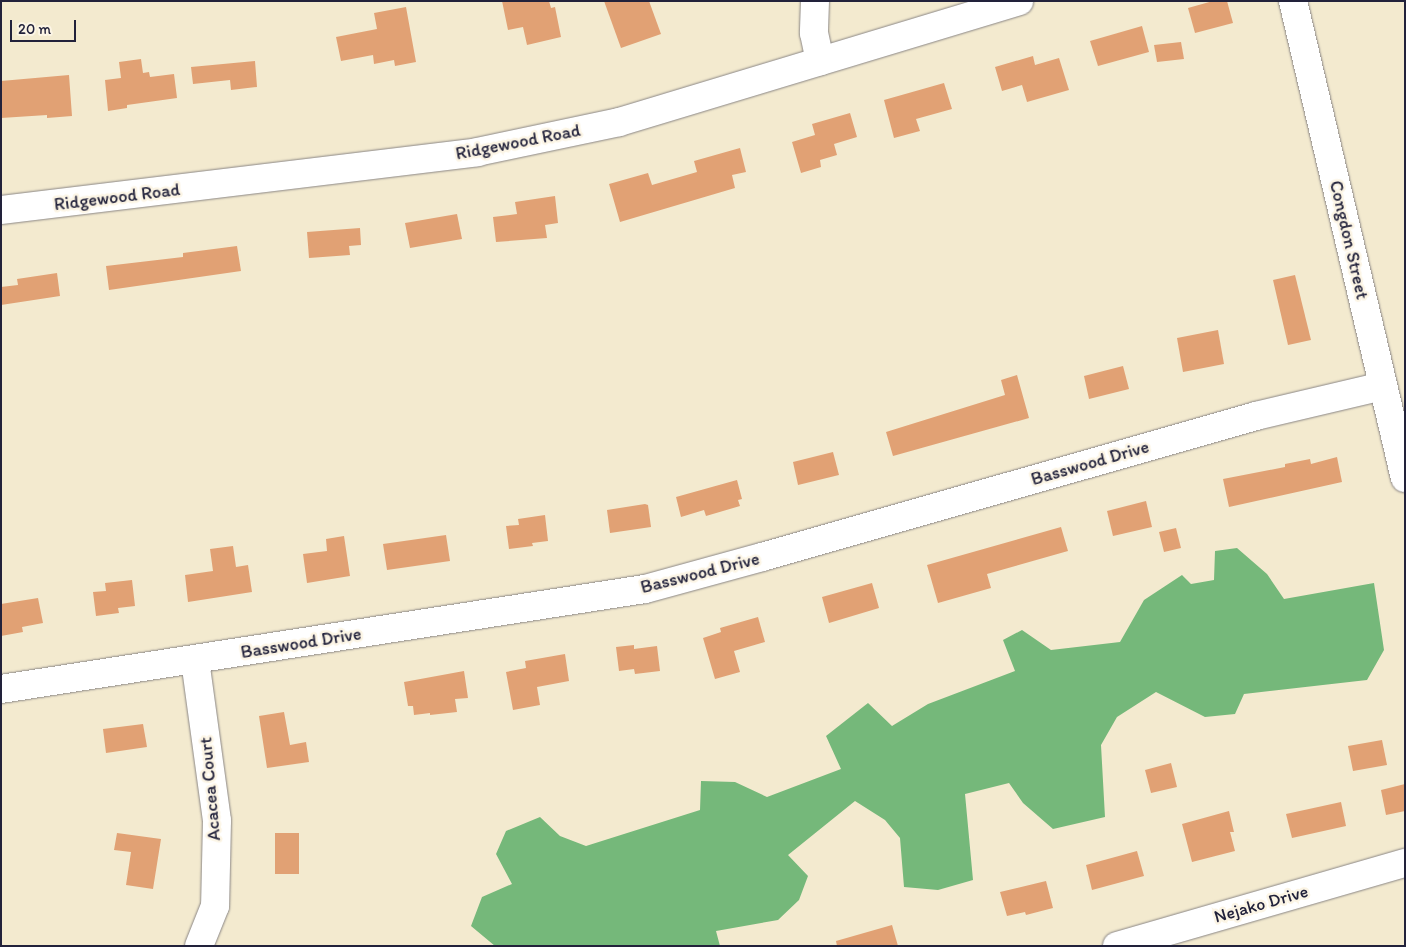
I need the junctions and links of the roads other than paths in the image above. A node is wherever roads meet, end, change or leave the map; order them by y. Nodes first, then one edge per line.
1 (815, 1) edge
2 (1019, 1) edge
3 (1293, 1) edge
4 (820, 61) junction
5 (1, 210) edge
6 (1383, 386) junction
7 (1405, 478) edge
8 (195, 660) junction
9 (1, 689) edge
10 (1405, 863) edge
11 (199, 946) edge
12 (1117, 946) edge

1 - 4 street
2 - 4 street, Ridgewood Road
3 - 6 street, Congdon Street
4 - 5 street, Ridgewood Road
6 - 7 street, Congdon Street
6 - 8 street, Basswood Drive
8 - 9 street, Basswood Drive
8 - 11 street, Acacea Court
10 - 12 street, Nejako Drive

